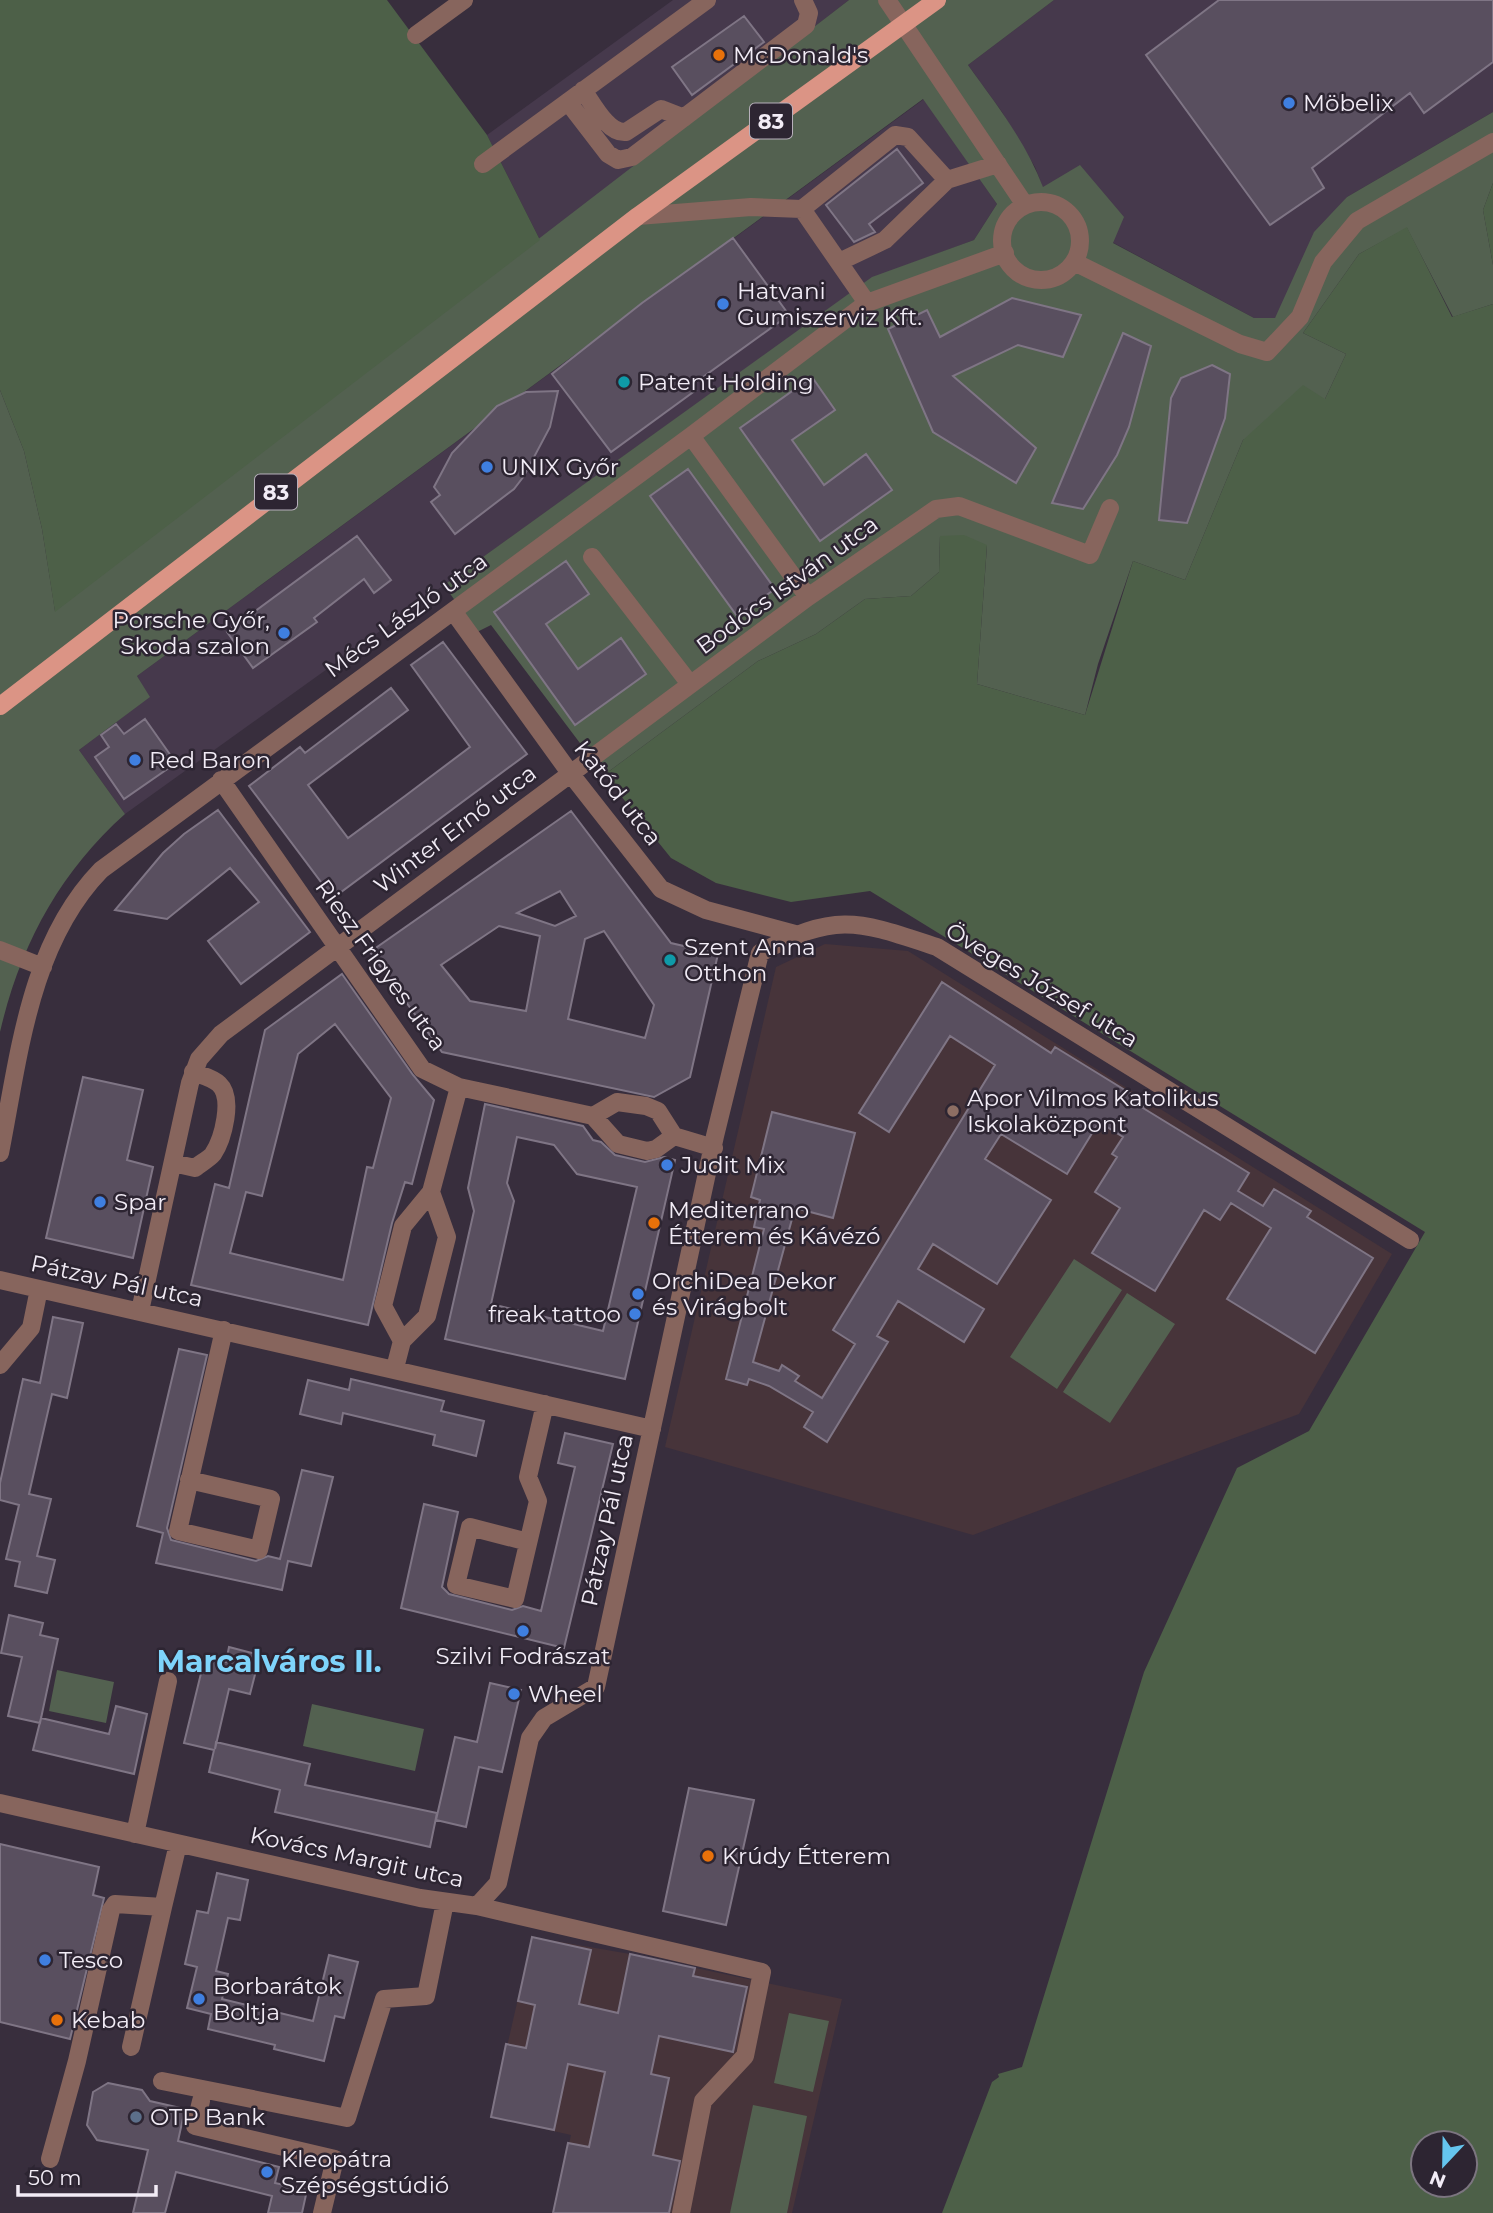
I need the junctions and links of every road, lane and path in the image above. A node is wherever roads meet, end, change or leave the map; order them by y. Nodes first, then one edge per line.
1 (464, 0) edge
2 (707, 0) edge
3 (803, 0) edge
4 (887, 0) edge
5 (936, 0) edge
6 (905, 25) junction
7 (416, 35) dead end
8 (583, 90) junction
9 (568, 102) junction
10 (684, 118) junction
11 (1493, 142) edge
12 (483, 164) dead end
13 (998, 164) junction
14 (947, 180) junction
15 (1025, 205) junction
16 (802, 209) junction
17 (638, 216) junction
18 (1004, 253) junction
19 (841, 261) junction
20 (1074, 262) junction
21 (867, 303) junction
22 (691, 436) junction
23 (1110, 508) dead end
24 (592, 558) dead end
25 (808, 597) junction
26 (453, 611) junction
27 (690, 684) junction
28 (0, 706) edge
29 (570, 773) junction
30 (221, 780) junction
31 (795, 934) junction
32 (337, 949) junction
33 (0, 950) edge
34 (43, 967) junction
35 (194, 1072) junction
36 (458, 1087) junction
37 (593, 1116) junction
38 (674, 1136) junction
39 (714, 1148) junction
40 (0, 1153) edge
41 (173, 1163) junction
42 (430, 1192) junction
43 (1410, 1240) dead end
44 (0, 1280) edge
45 (40, 1289) junction
46 (140, 1311) junction
47 (224, 1330) junction
48 (402, 1341) junction
49 (0, 1365) edge
50 (395, 1368) junction
51 (545, 1404) junction
52 (652, 1429) junction
53 (189, 1480) junction
54 (528, 1542) junction
55 (168, 1681) dead end
56 (596, 1687) joint
57 (0, 1803) edge
58 (135, 1834) junction
59 (178, 1844) junction
60 (445, 1902) junction
61 (477, 1906) junction
62 (163, 1907) junction
63 (131, 2047) dead end
64 (162, 2081) dead end
65 (201, 2101) dead end
66 (50, 2159) dead end
67 (322, 2213) edge
68 (681, 2213) edge

1 - 7 street
2 - 8 street
3 - 10 street
4 - 6 street
5 - 6 main road, 83
6 - 13 street
6 - 17 main road, 83
8 - 9 street
8 - 10 street
9 - 10 street
9 - 12 street
11 - 20 street
13 - 14 street
13 - 15 street
14 - 16 street
14 - 19 street
15 - 18 street
15 - 20 street
16 - 17 street
16 - 19 street
17 - 28 main road, 83
18 - 20 street
18 - 21 street, Mécs László utca
19 - 21 street
21 - 22 street, Mécs László utca
22 - 25 street
22 - 26 street, Mécs László utca
23 - 25 street, Bodócs István utca
24 - 27 street
25 - 27 street, Bodócs István utca
26 - 29 street, Katód utca
26 - 30 street, Mécs László utca
27 - 29 street, Bodócs István utca
29 - 31 street, Katód utca
29 - 32 street, Winter Ernő utca
30 - 32 street, Riesz Frigyes utca
30 - 34 street, Mécs László utca
31 - 39 street, Öveges József utca
31 - 43 street, Öveges József utca
32 - 35 street, Winter Ernő utca
32 - 36 street, Riesz Frigyes utca
33 - 34 street
34 - 40 street, Mécs László utca
35 - 41 street
35 - 41 street
36 - 37 street, Riesz Frigyes utca
36 - 42 street
37 - 38 street
37 - 38 street
38 - 39 street
39 - 52 street, Öveges József utca
41 - 46 street
42 - 48 street
42 - 48 street
44 - 45 street, Pátzay Pál utca
45 - 46 street, Pátzay Pál utca
45 - 49 street
46 - 47 street, Pátzay Pál utca
47 - 50 street, Pátzay Pál utca
47 - 53 street, Pátzay Pál utca
48 - 50 street
50 - 51 street, Pátzay Pál utca
51 - 52 street, Pátzay Pál utca
51 - 54 street
52 - 56 street, Pátzay Pál utca
53 - 53 street, Pátzay Pál utca
54 - 54 street
55 - 58 street
56 - 61 street, Kovács Margit utca
57 - 58 street, Kovács Margit utca
58 - 59 street, Kovács Margit utca
59 - 60 street, Kovács Margit utca
59 - 62 street
60 - 61 street, Kovács Margit utca
60 - 64 street
61 - 68 street
62 - 63 street
62 - 66 street
65 - 67 street

